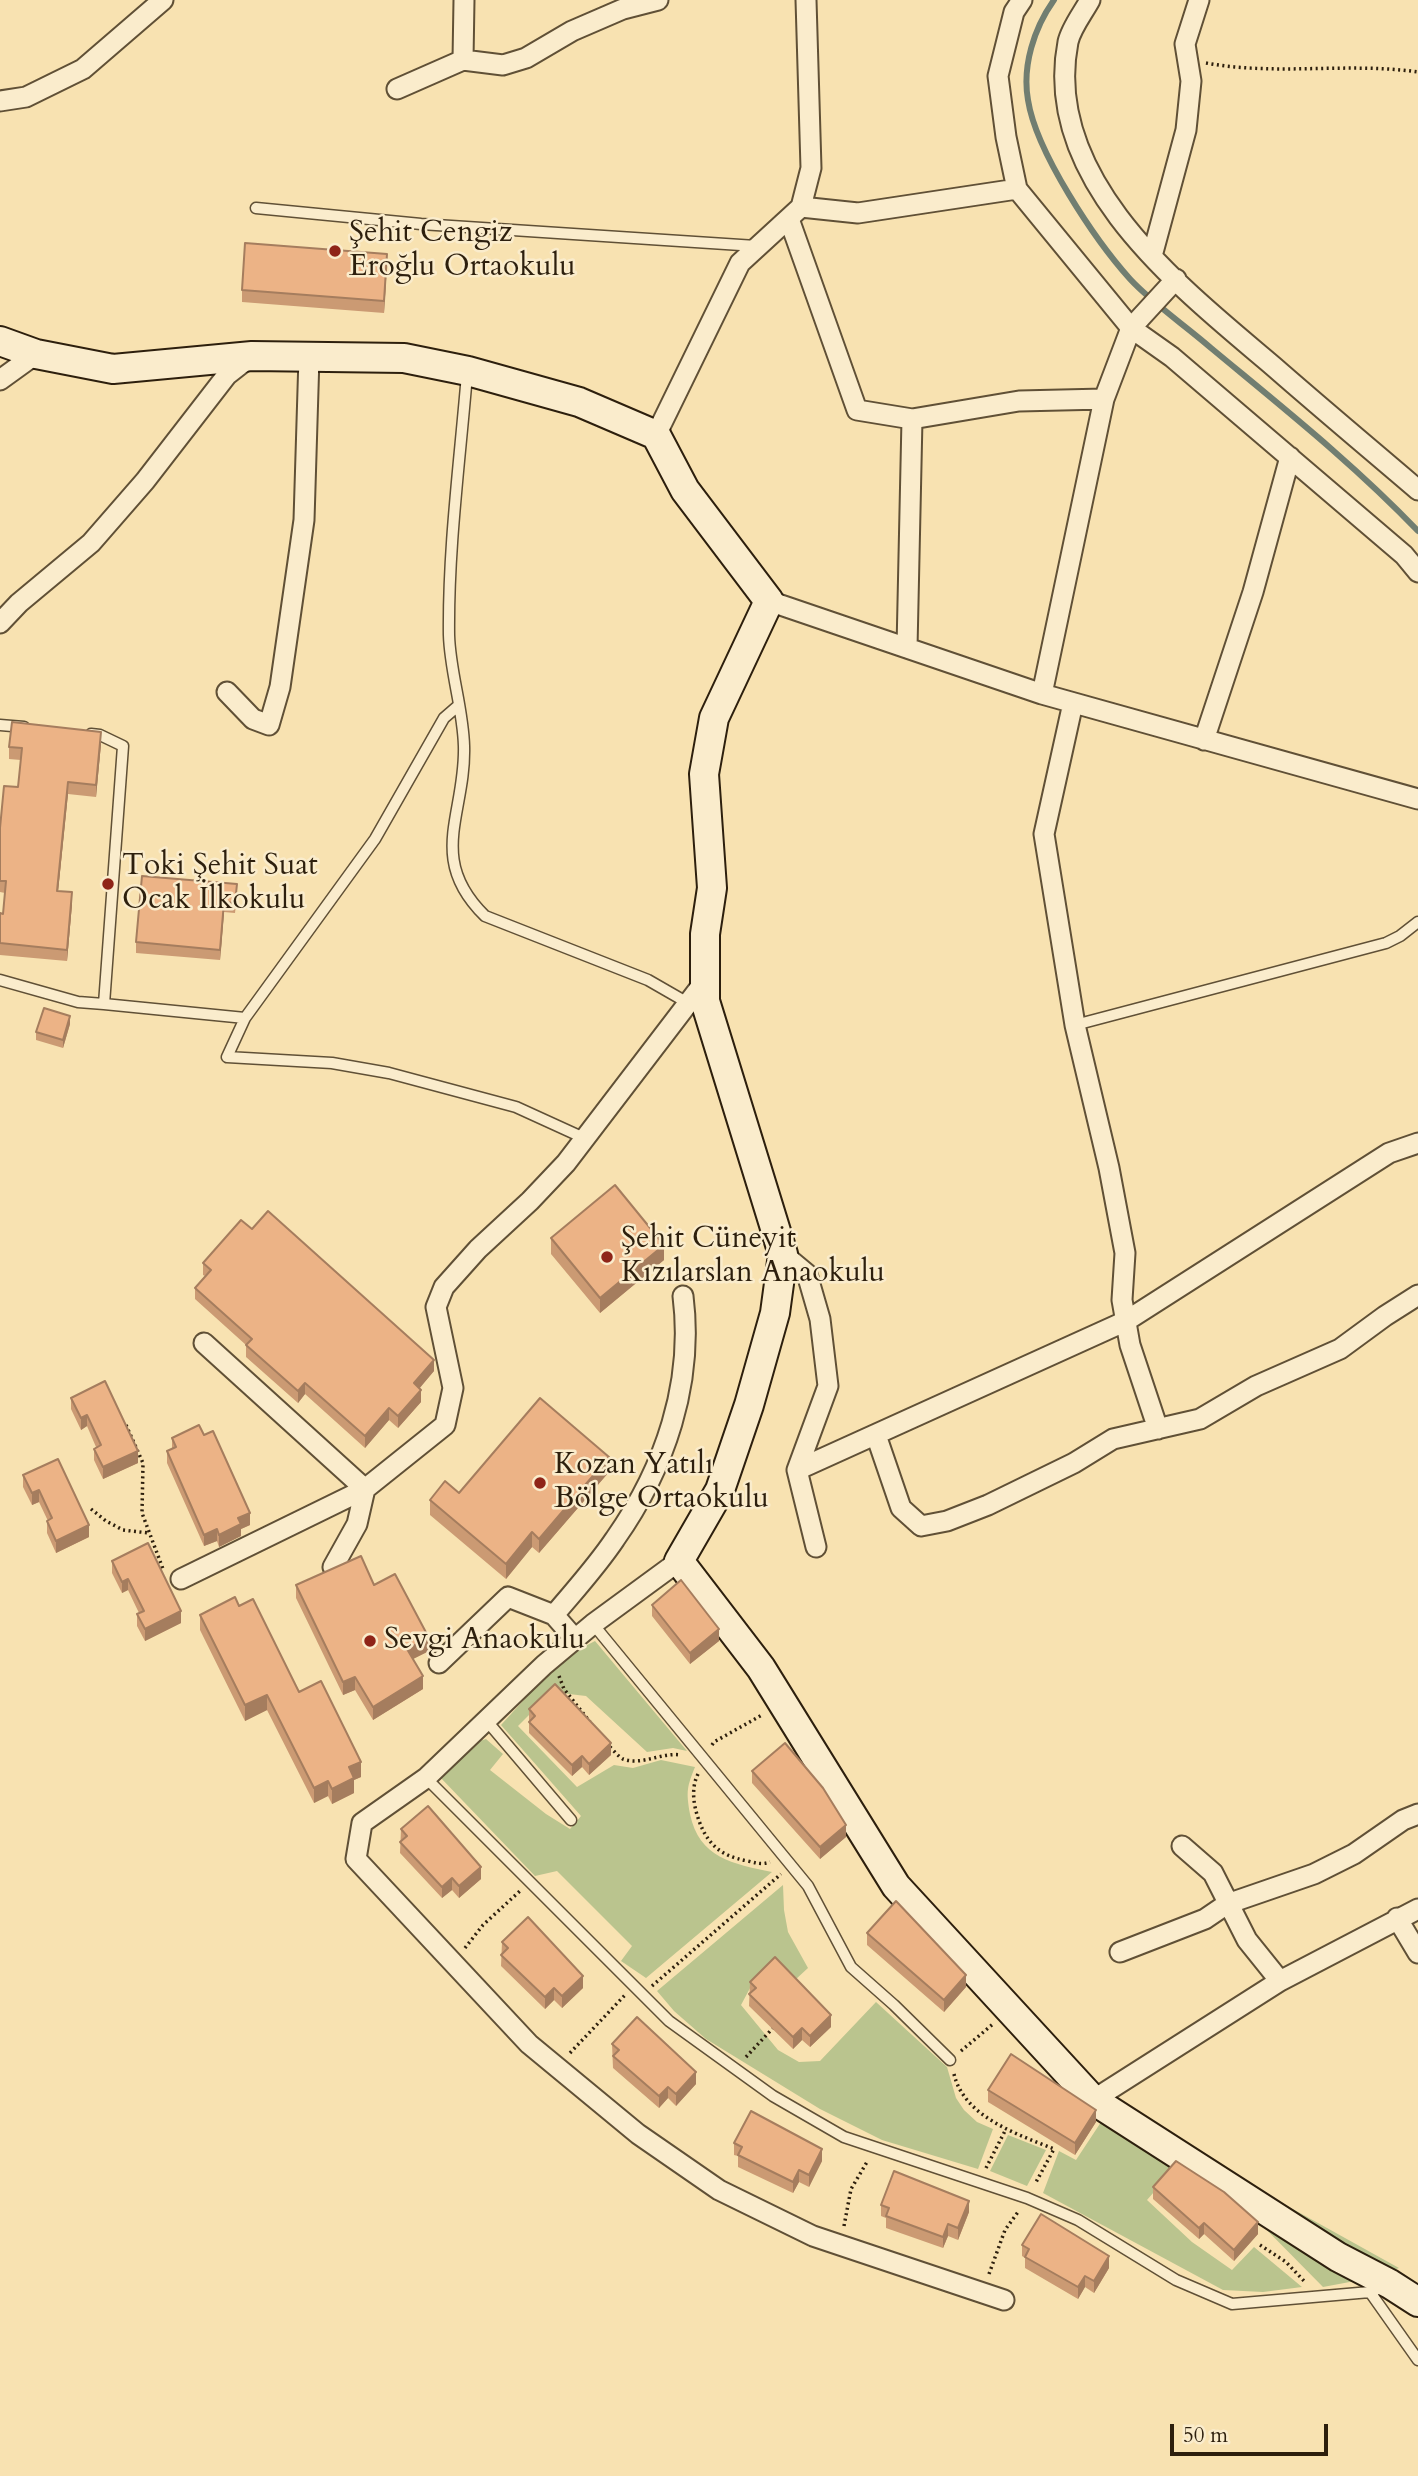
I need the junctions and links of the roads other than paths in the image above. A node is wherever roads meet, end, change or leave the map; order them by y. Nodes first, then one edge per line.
1 (163, 0) edge
2 (464, 0) edge
3 (658, 0) edge
4 (806, 0) edge
5 (1022, 0) edge
6 (1090, 0) edge
7 (1199, 0) edge
8 (623, 5) edge
9 (463, 60) junction
10 (397, 89) dead end
11 (0, 101) edge
12 (1017, 189) junction
13 (256, 208) dead end
14 (795, 213) junction
15 (760, 247) junction
16 (1152, 256) junction
17 (1176, 279) junction
18 (1132, 328) junction
19 (0, 341) edge
20 (36, 354) junction
21 (253, 356) junction
22 (309, 356) junction
23 (468, 371) junction
24 (0, 380) edge
25 (1104, 399) junction
26 (912, 419) junction
27 (656, 435) junction
28 (1290, 457) junction
29 (1418, 490) edge
30 (1418, 572) edge
31 (769, 601) junction
32 (0, 623) edge
33 (907, 648) junction
34 (227, 692) dead end
35 (1042, 694) junction
36 (1073, 702) junction
37 (459, 705) junction
38 (0, 725) edge
39 (38, 729) edge
40 (75, 732) edge
41 (1204, 740) junction
42 (1418, 799) edge
43 (1418, 922) edge
44 (0, 980) edge
45 (696, 992) junction
46 (104, 1004) junction
47 (244, 1018) junction
48 (1075, 1025) junction
49 (584, 1138) junction
50 (1418, 1143) edge
51 (783, 1254) junction
52 (1418, 1295) edge
53 (684, 1296) dead end
54 (1126, 1321) junction
55 (204, 1343) dead end
56 (1158, 1429) junction
57 (876, 1435) junction
58 (797, 1470) junction
59 (365, 1489) junction
60 (816, 1547) dead end
61 (679, 1561) junction
62 (333, 1567) edge
63 (181, 1579) road end
64 (554, 1615) junction
65 (593, 1624) junction
66 (575, 1639) junction
67 (439, 1663) dead end
68 (486, 1720) junction
69 (426, 1778) junction
70 (1418, 1814) edge
71 (570, 1820) dead end
72 (1182, 1846) dead end
73 (1227, 1904) junction
74 (1418, 1909) edge
75 (1397, 1918) junction
76 (1120, 1952) dead end
77 (1418, 1953) edge
78 (1280, 1981) junction
79 (950, 2060) road end
80 (1093, 2100) junction
81 (1380, 2288) junction
82 (1004, 2300) dead end
83 (1418, 2302) edge
84 (1418, 2360) edge

1 - 11 street
2 - 9 street
3 - 8 street
4 - 14 street
5 - 12 street
6 - 16 street
7 - 16 street
8 - 9 street
9 - 10 street
12 - 14 street
12 - 18 street
13 - 15 lane
14 - 15 street
14 - 26 street
15 - 27 street
16 - 17 street
17 - 18 street
17 - 29 street
18 - 25 street
18 - 28 street
19 - 20 street
20 - 21 street
20 - 24 street
21 - 22 street
21 - 32 street
22 - 23 street
22 - 34 street
23 - 27 street
23 - 37 lane
25 - 26 street
25 - 35 street
26 - 33 street
27 - 31 street
28 - 30 street
28 - 41 street
31 - 33 street
31 - 45 street
33 - 35 street
35 - 36 street
36 - 41 street
36 - 48 street
37 - 45 lane
37 - 47 lane
38 - 39 lane
40 - 46 lane
41 - 42 street
43 - 48 lane
44 - 46 lane
45 - 49 street
45 - 51 street
46 - 47 lane
47 - 49 lane
48 - 54 street
49 - 59 street
50 - 54 street
51 - 58 street
51 - 61 street
52 - 56 street
53 - 64 street
54 - 56 street
54 - 57 street
55 - 59 street
56 - 57 street
57 - 58 street
58 - 60 street
59 - 62 street
59 - 63 street
61 - 65 street
61 - 80 street
64 - 66 street
64 - 67 street
65 - 66 street
65 - 79 lane
66 - 68 street
68 - 69 street
68 - 71 lane
69 - 81 lane
69 - 82 street
70 - 73 street
72 - 73 street
73 - 76 street
73 - 78 street
74 - 75 street
75 - 77 street
75 - 78 street
78 - 80 street
80 - 81 street
81 - 83 street
81 - 84 lane

